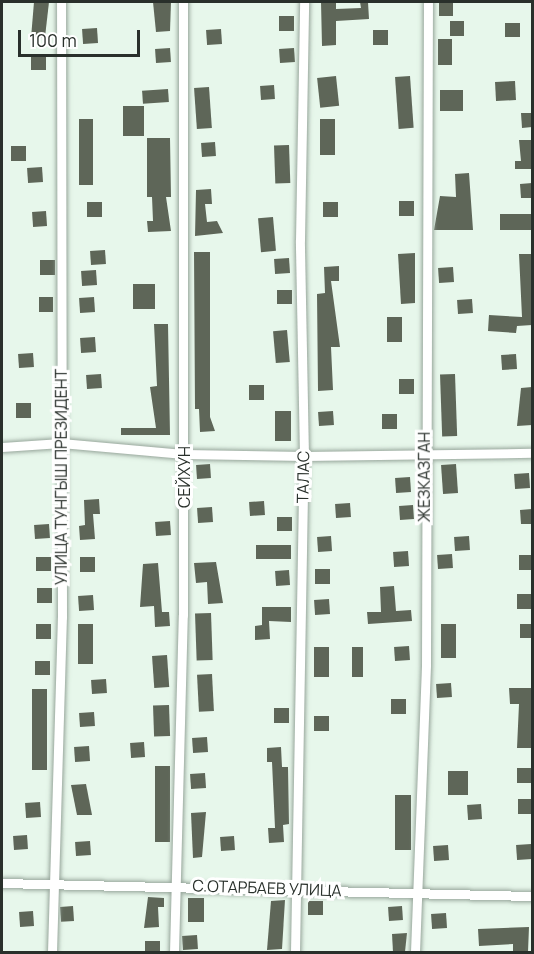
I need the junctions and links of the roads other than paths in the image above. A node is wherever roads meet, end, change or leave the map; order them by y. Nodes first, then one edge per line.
1 (61, 2) edge
2 (183, 2) edge
3 (304, 2) edge
4 (428, 2) edge
5 (61, 443) junction
6 (2, 447) edge
7 (424, 453) junction
8 (532, 453) edge
9 (184, 454) junction
10 (304, 456) junction
11 (2, 883) edge
12 (52, 883) junction
13 (177, 884) junction
14 (295, 889) junction
15 (416, 892) junction
16 (532, 896) edge
17 (52, 952) edge
18 (174, 952) edge
19 (295, 952) edge
20 (415, 952) edge

1 - 5 street, УЛИЦА ТУНГЫШ ПРЕЗИДЕНТ
2 - 9 street, СЕЙХУН
3 - 10 street, ТАЛАС
4 - 7 street, ЖЕЗКАЗГАН
5 - 6 street
5 - 9 street
5 - 12 street, УЛИЦА ТУНГЫШ ПРЕЗИДЕНТ
7 - 8 street
7 - 10 street
7 - 15 street, ЖЕЗКАЗГАН
9 - 10 street
9 - 13 street, СЕЙХУН
10 - 14 street, ТАЛАС
11 - 12 street, С.ОТАРБАЕВ УЛИЦА
12 - 13 street, С.ОТАРБАЕВ УЛИЦА
12 - 17 street, УЛИЦА ТУНГЫШ ПРЕЗИДЕНТ
13 - 14 street, С.ОТАРБАЕВ УЛИЦА
13 - 18 street, СЕЙХУН
14 - 15 street, С.ОТАРБАЕВ УЛИЦА
14 - 19 street, ТАЛАС
15 - 16 street, С.ОТАРБАЕВ УЛИЦА
15 - 20 street, ЖЕЗКАЗГАН

